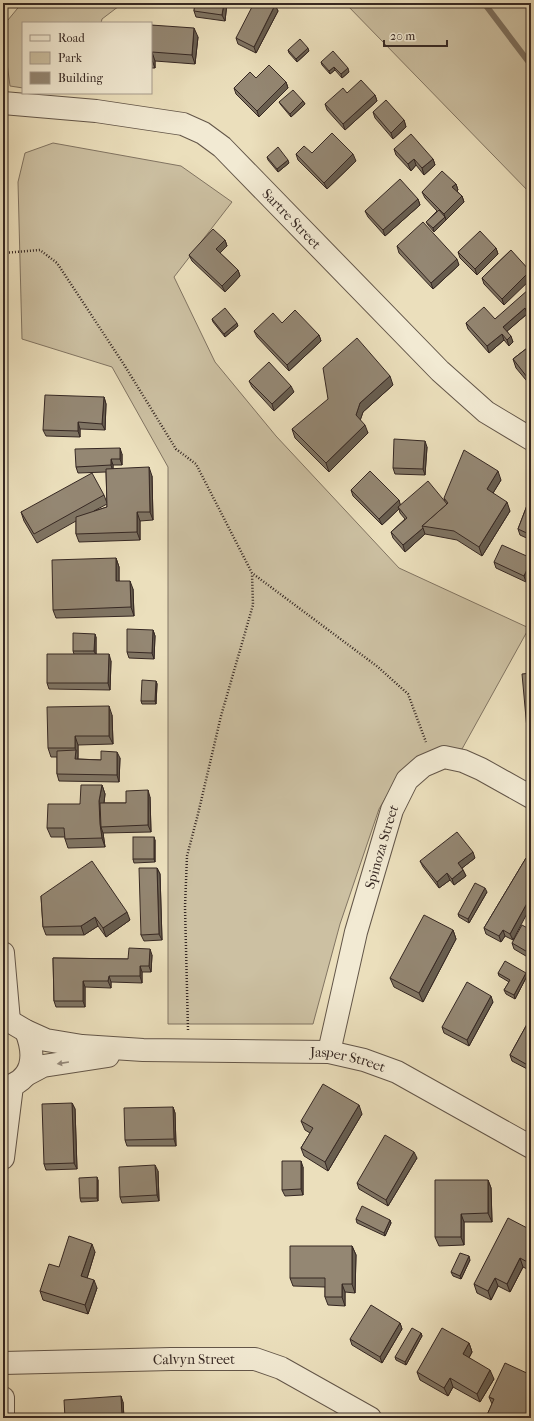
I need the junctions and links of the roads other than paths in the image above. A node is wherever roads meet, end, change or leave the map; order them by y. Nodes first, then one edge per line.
1 (3, 103) edge
2 (531, 438) edge
3 (531, 797) edge
4 (3, 953) edge
5 (13, 1024) edge
6 (143, 1050) junction
7 (329, 1052) junction
8 (14, 1083) edge
9 (531, 1147) edge
10 (3, 1158) edge
11 (3, 1363) edge
12 (3, 1398) edge
13 (3, 1418) edge
14 (370, 1418) edge

1 - 2 street, Sartre Street
3 - 7 street, Spinoza Street
4 - 5 street
5 - 6 street, Jasper Street
5 - 8 street
6 - 7 street, Jasper Street
6 -> 8 street, Jasper Street
7 - 9 street, Jasper Street
8 - 10 street
11 - 14 street, Calvyn Street
12 - 13 street

